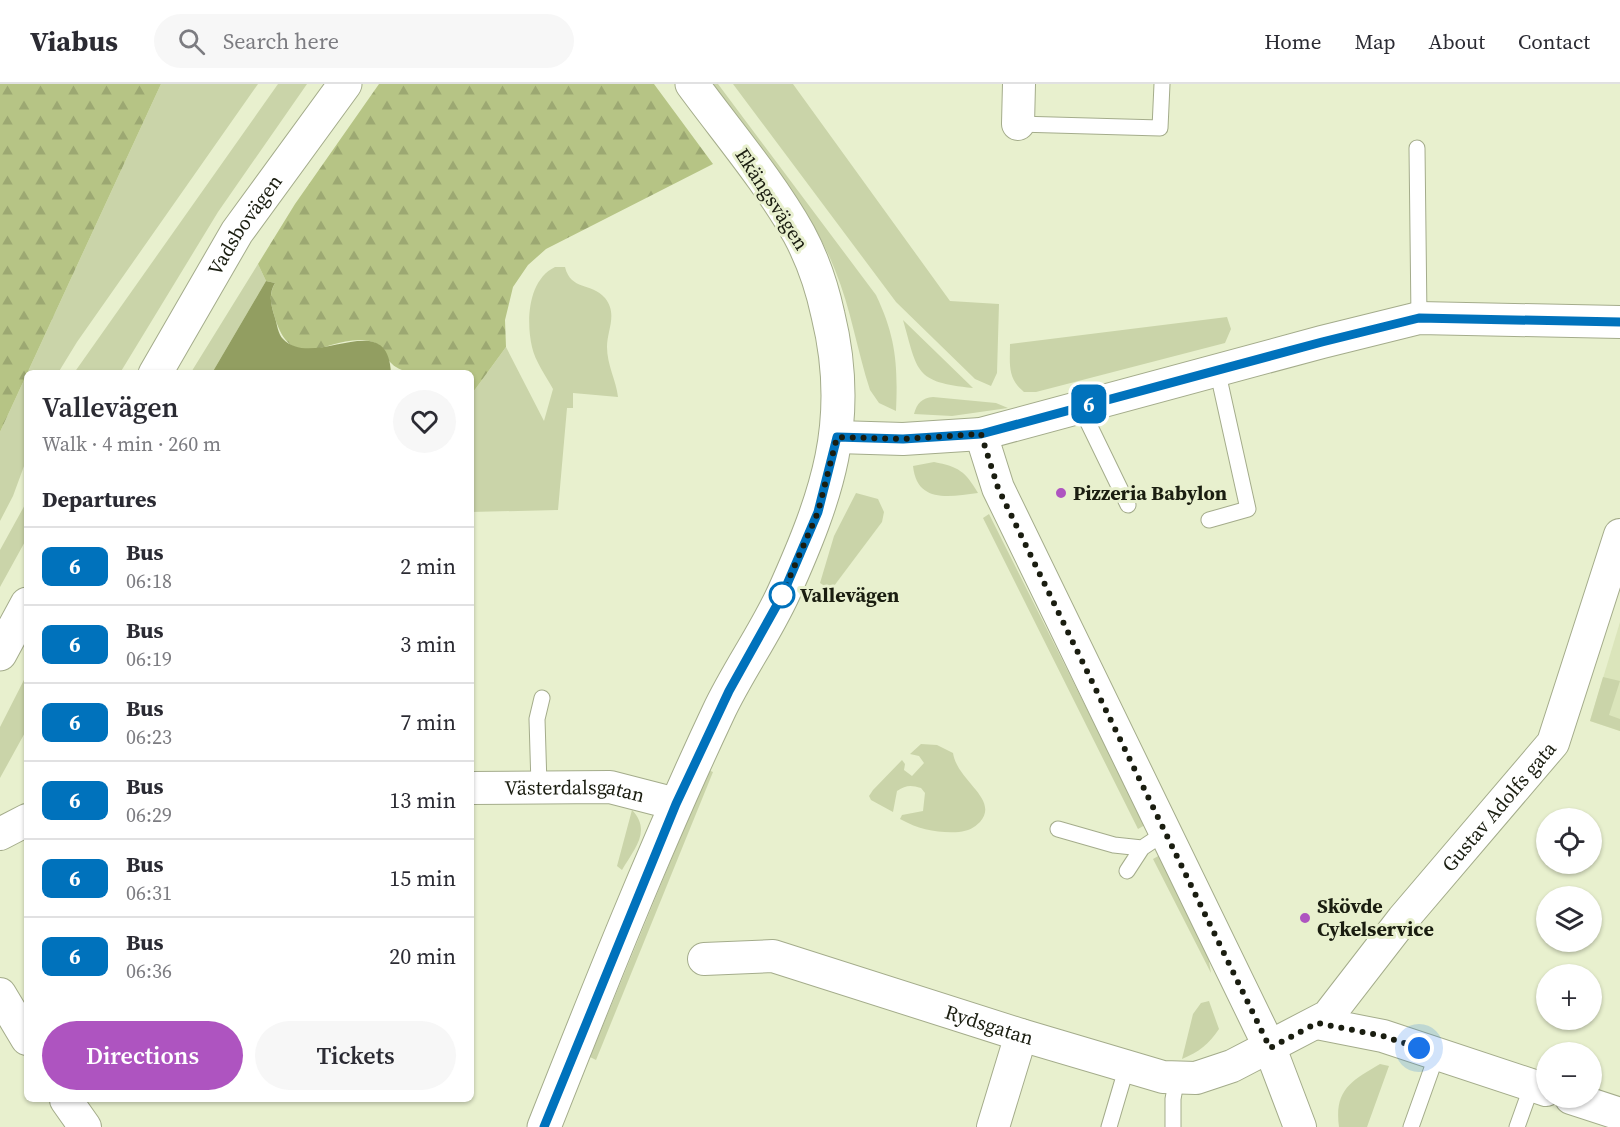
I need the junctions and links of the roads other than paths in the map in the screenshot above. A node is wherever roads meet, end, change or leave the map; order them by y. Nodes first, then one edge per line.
1 (345, 84) edge
2 (692, 84) edge
3 (1019, 84) edge
4 (1162, 84) edge
5 (1018, 124) joint
6 (1417, 148) dead end
7 (1419, 318) junction
8 (1620, 322) edge
9 (1217, 369) junction
10 (157, 370) edge
11 (1080, 406) junction
12 (981, 434) junction
13 (837, 437) junction
14 (1128, 506) dead end
15 (1209, 520) dead end
16 (1620, 535) edge
17 (24, 610) edge
18 (0, 654) edge
19 (542, 698) dead end
20 (539, 786) junction
21 (474, 788) edge
22 (676, 804) junction
23 (24, 822) edge
24 (1058, 829) dead end
25 (0, 834) edge
26 (1154, 840) junction
27 (1127, 871) dead end
28 (704, 959) dead end
29 (0, 994) edge
30 (1317, 1023) junction
31 (24, 1035) edge
32 (1022, 1035) junction
33 (1270, 1048) junction
34 (1437, 1054) junction
35 (1127, 1066) junction
36 (1177, 1077) junction
37 (1536, 1086) edge
38 (1536, 1092) edge
39 (67, 1102) edge
40 (1602, 1108) edge
41 (1620, 1114) edge
42 (85, 1127) edge
43 (544, 1127) edge
44 (993, 1127) edge
45 (1109, 1127) edge
46 (1173, 1127) edge
47 (1300, 1127) edge
48 (1411, 1127) edge
49 (1517, 1127) edge

1 - 10 street, Vadsbovägen
2 - 13 street, Ekängsvägen
3 - 5 street
4 - 5 lane
6 - 7 lane
7 - 8 street
7 - 9 street
9 - 11 street
9 - 15 lane
11 - 12 street
11 - 14 lane
12 - 13 street
12 - 26 street
13 - 22 street, Ekängsvägen
16 - 30 street, Gustav Adolfs gata
17 - 18 street
19 - 20 lane
20 - 21 street, Västerdalsgatan
20 - 22 street, Västerdalsgatan
22 - 43 street, Ekängsvägen
23 - 25 street
24 - 26 lane
26 - 27 lane
26 - 33 street
28 - 32 street, Rydsgatan
29 - 31 street
30 - 33 street, Gustav Adolfs gata
30 - 34 street
32 - 35 street, Rydsgatan
32 - 44 street
33 - 36 street, Rydsgatan
33 - 47 street
34 - 37 street
34 - 48 lane
35 - 36 street, Rydsgatan
35 - 45 lane
36 - 46 lane
38 - 49 lane
39 - 42 street
40 - 41 street

